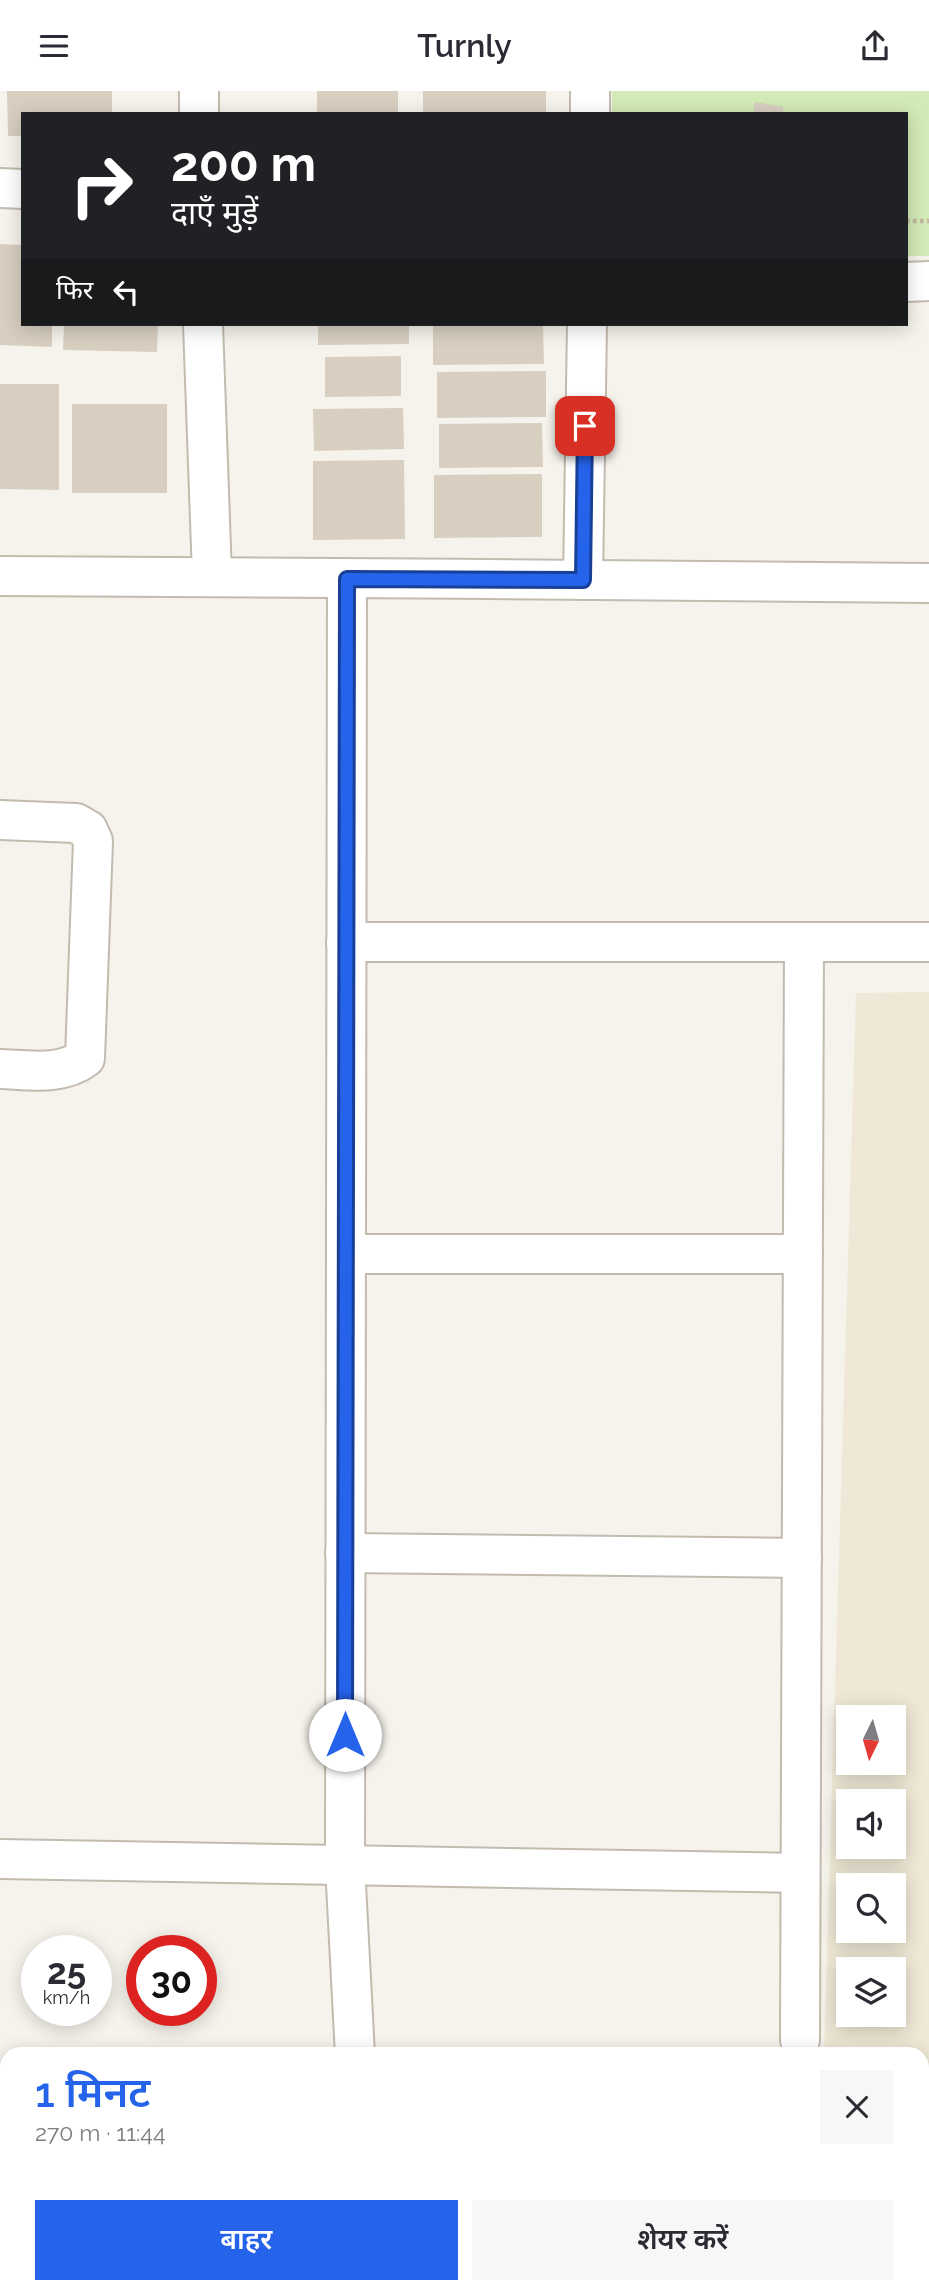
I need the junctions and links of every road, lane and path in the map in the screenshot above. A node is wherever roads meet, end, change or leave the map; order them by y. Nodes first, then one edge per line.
1 (199, 91) edge
2 (590, 91) edge
3 (199, 112) edge
4 (590, 112) edge
5 (0, 188) edge
6 (21, 189) edge
7 (908, 221) edge
8 (929, 221) edge
9 (929, 281) edge
10 (908, 282) edge
11 (203, 326) edge
12 (587, 326) edge
13 (0, 576) edge
14 (212, 576) junction
15 (347, 579) junction
16 (583, 580) junction
17 (929, 583) edge
18 (0, 820) edge
19 (346, 942) junction
20 (804, 942) junction
21 (929, 943) edge
22 (0, 1069) edge
23 (346, 1254) junction
24 (803, 1254) junction
25 (345, 1553) junction
26 (802, 1558) junction
27 (0, 1859) edge
28 (345, 1865) junction
29 (800, 1873) junction
30 (800, 2040) dead end
31 (355, 2047) edge

1 - 3 street
2 - 4 street
5 - 6 street
7 - 8 path
9 - 10 street
11 - 14 street
12 - 16 street
13 - 14 street
14 - 15 street
15 - 16 street
15 - 19 street
16 - 17 street
18 - 22 street
19 - 20 street
19 - 23 street
20 - 21 street
20 - 24 street
23 - 24 street
23 - 25 street
24 - 26 street
25 - 26 street
25 - 28 street
26 - 29 street
27 - 28 street
28 - 29 street
28 - 31 street
29 - 30 street

